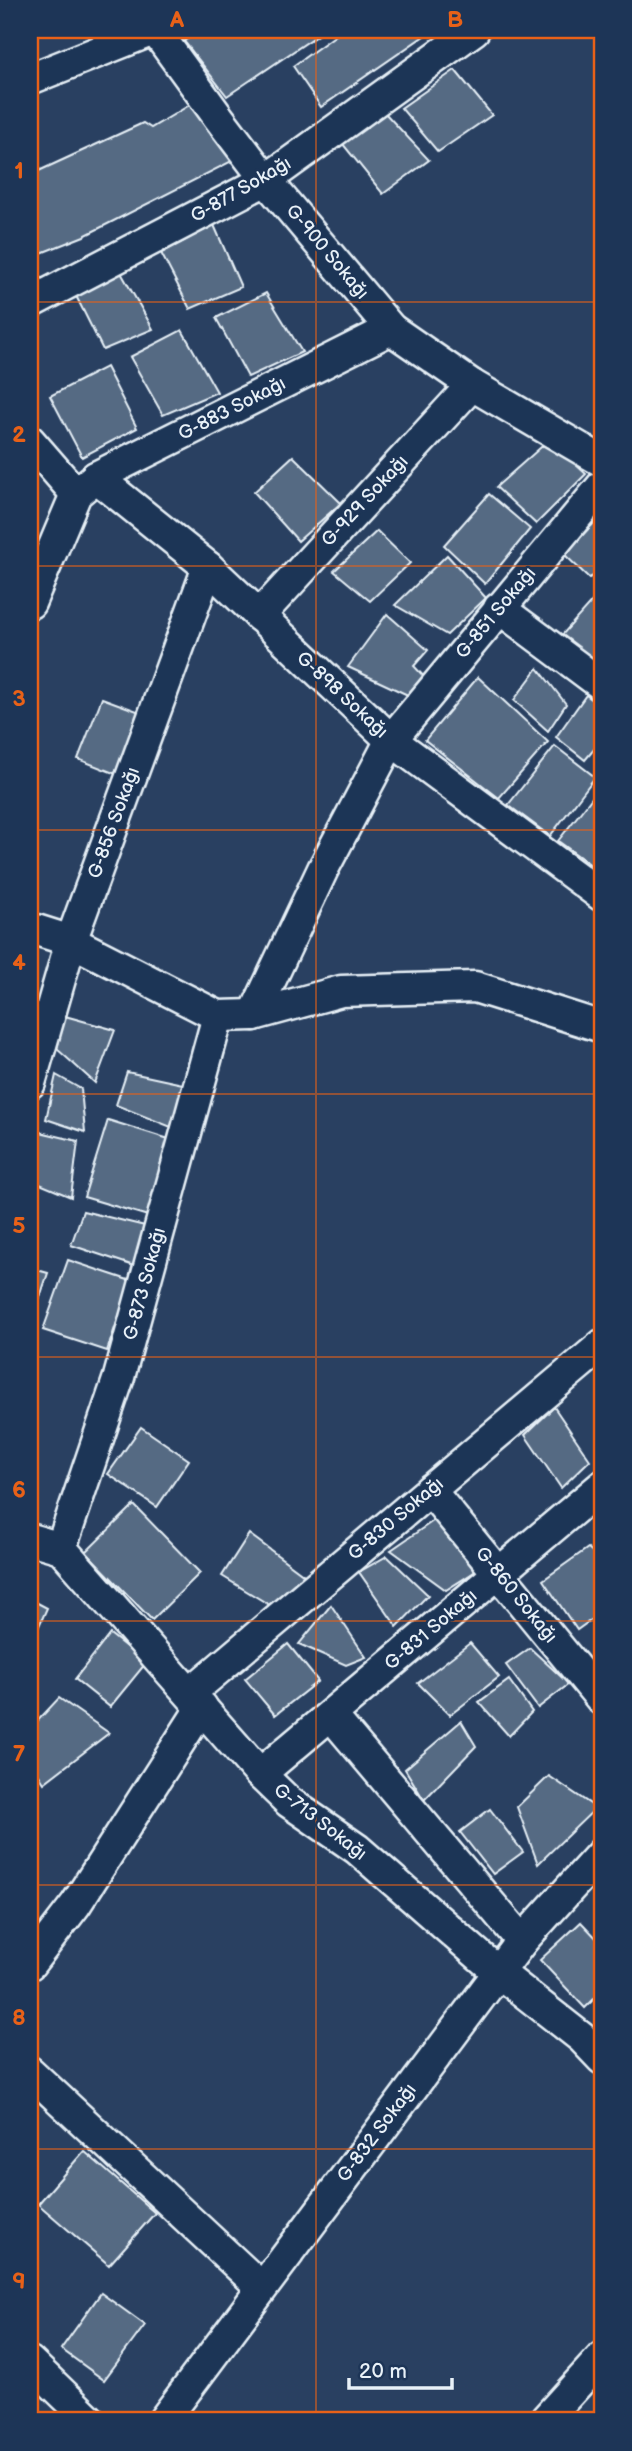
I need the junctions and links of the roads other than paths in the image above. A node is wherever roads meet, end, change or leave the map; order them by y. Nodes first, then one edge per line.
1 (154, 30) edge
2 (474, 30) edge
3 (30, 79) edge
4 (267, 180) junction
5 (30, 303) edge
6 (391, 329) junction
7 (472, 385) junction
8 (30, 441) edge
9 (602, 461) edge
10 (86, 485) junction
11 (602, 486) edge
12 (208, 568) junction
13 (30, 603) edge
14 (499, 608) junction
15 (259, 617) junction
16 (602, 685) edge
17 (391, 740) junction
18 (602, 896) edge
19 (30, 928) edge
20 (71, 941) junction
21 (254, 1015) junction
22 (218, 1016) junction
23 (602, 1027) edge
24 (30, 1083) edge
25 (602, 1345) edge
26 (602, 1486) edge
27 (430, 1490) junction
28 (30, 1539) edge
29 (61, 1548) junction
30 (498, 1573) junction
31 (196, 1700) junction
32 (602, 1700) edge
33 (331, 1714) junction
34 (260, 1774) junction
35 (602, 1853) edge
36 (522, 1941) junction
37 (30, 1964) edge
38 (498, 1972) junction
39 (602, 2059) edge
40 (30, 2073) edge
41 (261, 2287) junction
42 (602, 2357) edge
43 (30, 2362) edge
44 (91, 2421) edge
45 (163, 2421) edge
46 (544, 2421) edge

1 - 3 street
1 - 4 street, G-900 Sokağı
2 - 4 street, G-877 Sokağı
4 - 5 street, G-877 Sokağı
4 - 6 street, G-900 Sokağı
6 - 7 street, G-900 Sokağı
6 - 10 street, G-883 Sokağı
7 - 9 street, G-900 Sokağı
7 - 15 street, G-929 Sokağı
8 - 10 street, G-898 Sokağı
10 - 12 street, G-898 Sokağı
10 - 13 street
11 - 14 street, G-851 Sokağı
12 - 15 street, G-898 Sokağı
12 - 20 street, G-856 Sokağı
14 - 16 street
14 - 17 street, G-851 Sokağı
15 - 17 street, G-898 Sokağı
17 - 18 street, G-898 Sokağı
17 - 21 street
19 - 20 street
20 - 22 street
20 - 24 street, G-856 Sokağı
21 - 22 street
21 - 23 street
22 - 29 street, G-873 Sokağı
25 - 27 street, G-830 Sokağı
26 - 30 street, G-831 Sokağı
27 - 30 street, G-860 Sokağı
27 - 31 street, G-830 Sokağı
28 - 29 street
29 - 31 street, G-713 Sokağı
30 - 32 street, G-860 Sokağı
30 - 33 street, G-831 Sokağı
31 - 34 street, G-713 Sokağı
31 - 37 street, G-830 Sokağı
33 - 34 street, G-831 Sokağı
33 - 36 street
34 - 38 street, G-713 Sokağı
35 - 36 street, G-832 Sokağı
36 - 38 street, G-832 Sokağı
38 - 39 street, G-713 Sokağı
38 - 41 street, G-832 Sokağı
40 - 41 street
41 - 45 street, G-832 Sokağı
42 - 46 street
43 - 44 street

